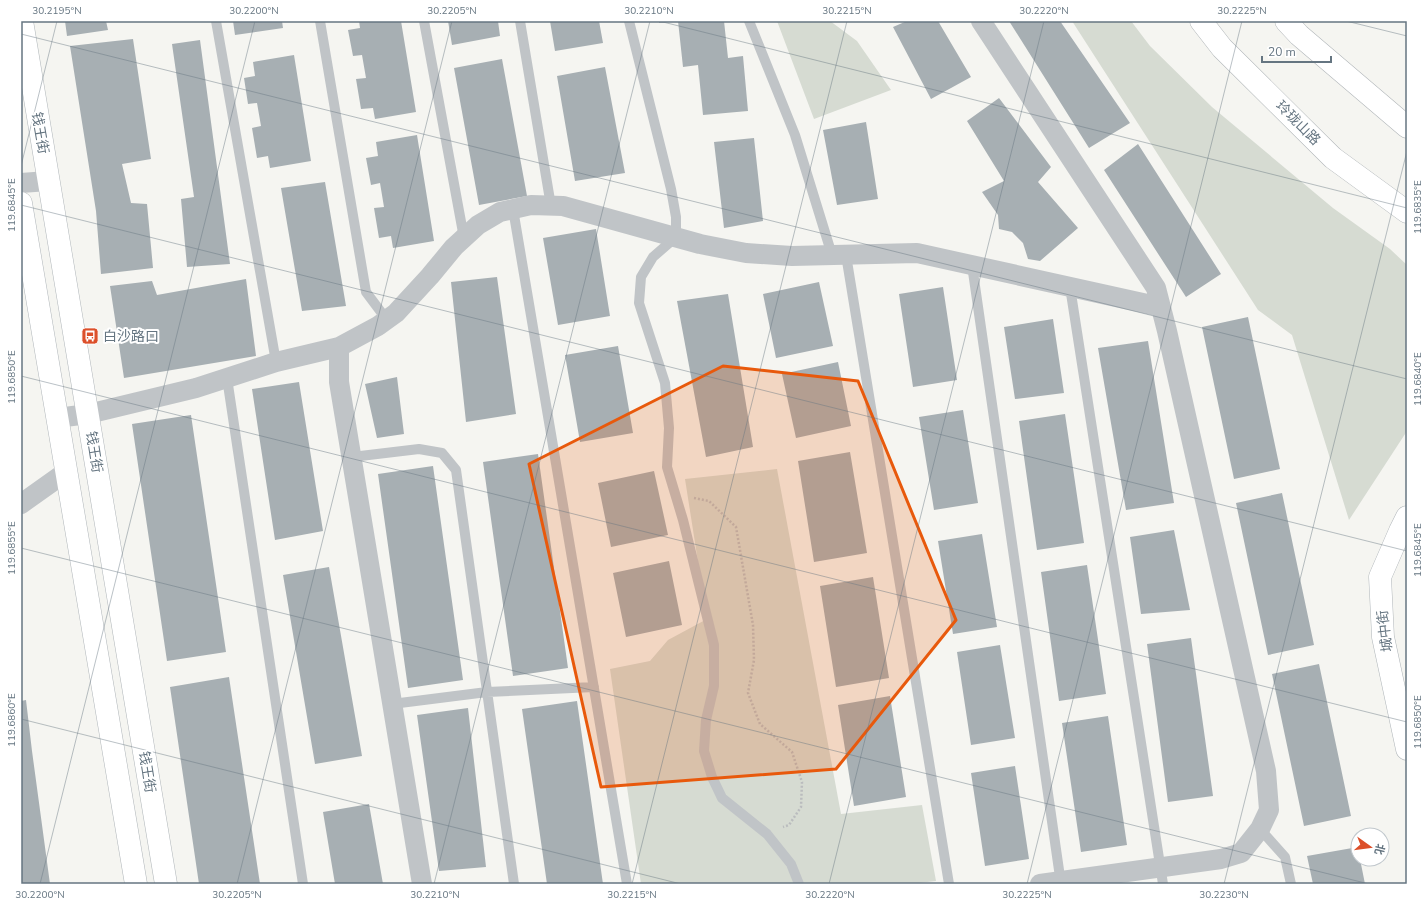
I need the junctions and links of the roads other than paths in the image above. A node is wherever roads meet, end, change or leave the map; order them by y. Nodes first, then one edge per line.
1 (22, 21) edge
2 (216, 21) edge
3 (320, 21) edge
4 (424, 21) edge
5 (520, 21) edge
6 (629, 21) edge
7 (749, 21) edge
8 (981, 21) edge
9 (1201, 21) edge
10 (1286, 21) edge
11 (1407, 127) edge
12 (48, 181) junction
13 (21, 183) edge
14 (21, 203) edge
15 (551, 206) junction
16 (513, 209) junction
17 (1407, 212) edge
18 (676, 237) junction
19 (464, 238) junction
20 (839, 255) junction
21 (972, 265) junction
22 (1070, 287) junction
23 (1161, 307) junction
24 (387, 320) junction
25 (339, 347) junction
26 (276, 362) junction
27 (227, 378) junction
28 (88, 414) junction
29 (57, 418) junction
30 (352, 457) junction
31 (66, 472) junction
32 (21, 504) edge
33 (1407, 517) edge
34 (594, 687) junction
35 (487, 692) junction
36 (392, 704) junction
37 (1407, 749) edge
38 (1260, 829) junction
39 (1162, 876) edge
40 (1061, 883) edge
41 (136, 884) edge
42 (166, 884) edge
43 (303, 884) edge
44 (422, 884) edge
45 (514, 884) edge
46 (627, 884) edge
47 (799, 884) edge
48 (949, 884) edge
49 (1040, 884) edge
50 (1291, 884) edge

1 - 12 main road, 钱王街
2 - 26 lane
3 - 24 lane
4 - 19 lane
5 - 15 lane
6 - 18 lane
7 - 20 lane
8 - 23 street
9 - 17 main road, 玲珑山路
10 - 11 main road
12 - 13 street
12 - 28 main road, 钱王街
14 - 29 main road
15 - 16 street
15 - 18 street
16 - 19 street
16 - 34 lane
18 - 20 street
18 - 47 lane
19 - 24 street
20 - 21 street
20 - 48 lane
21 - 22 street
21 - 40 lane
22 - 23 street
22 - 39 lane
23 - 38 street
24 - 25 street
25 - 26 street
25 - 30 street
26 - 27 street
27 - 28 street
27 - 43 lane
28 - 29 street
28 - 42 main road, 钱王街
29 - 31 main road
30 - 35 lane
30 - 36 street
31 - 32 street
31 - 41 main road
33 - 37 main road, 城中街
34 - 35 lane
34 - 46 lane
35 - 36 lane
35 - 45 lane
36 - 44 street
38 - 39 street
38 - 50 lane
39 - 40 street
40 - 49 street

